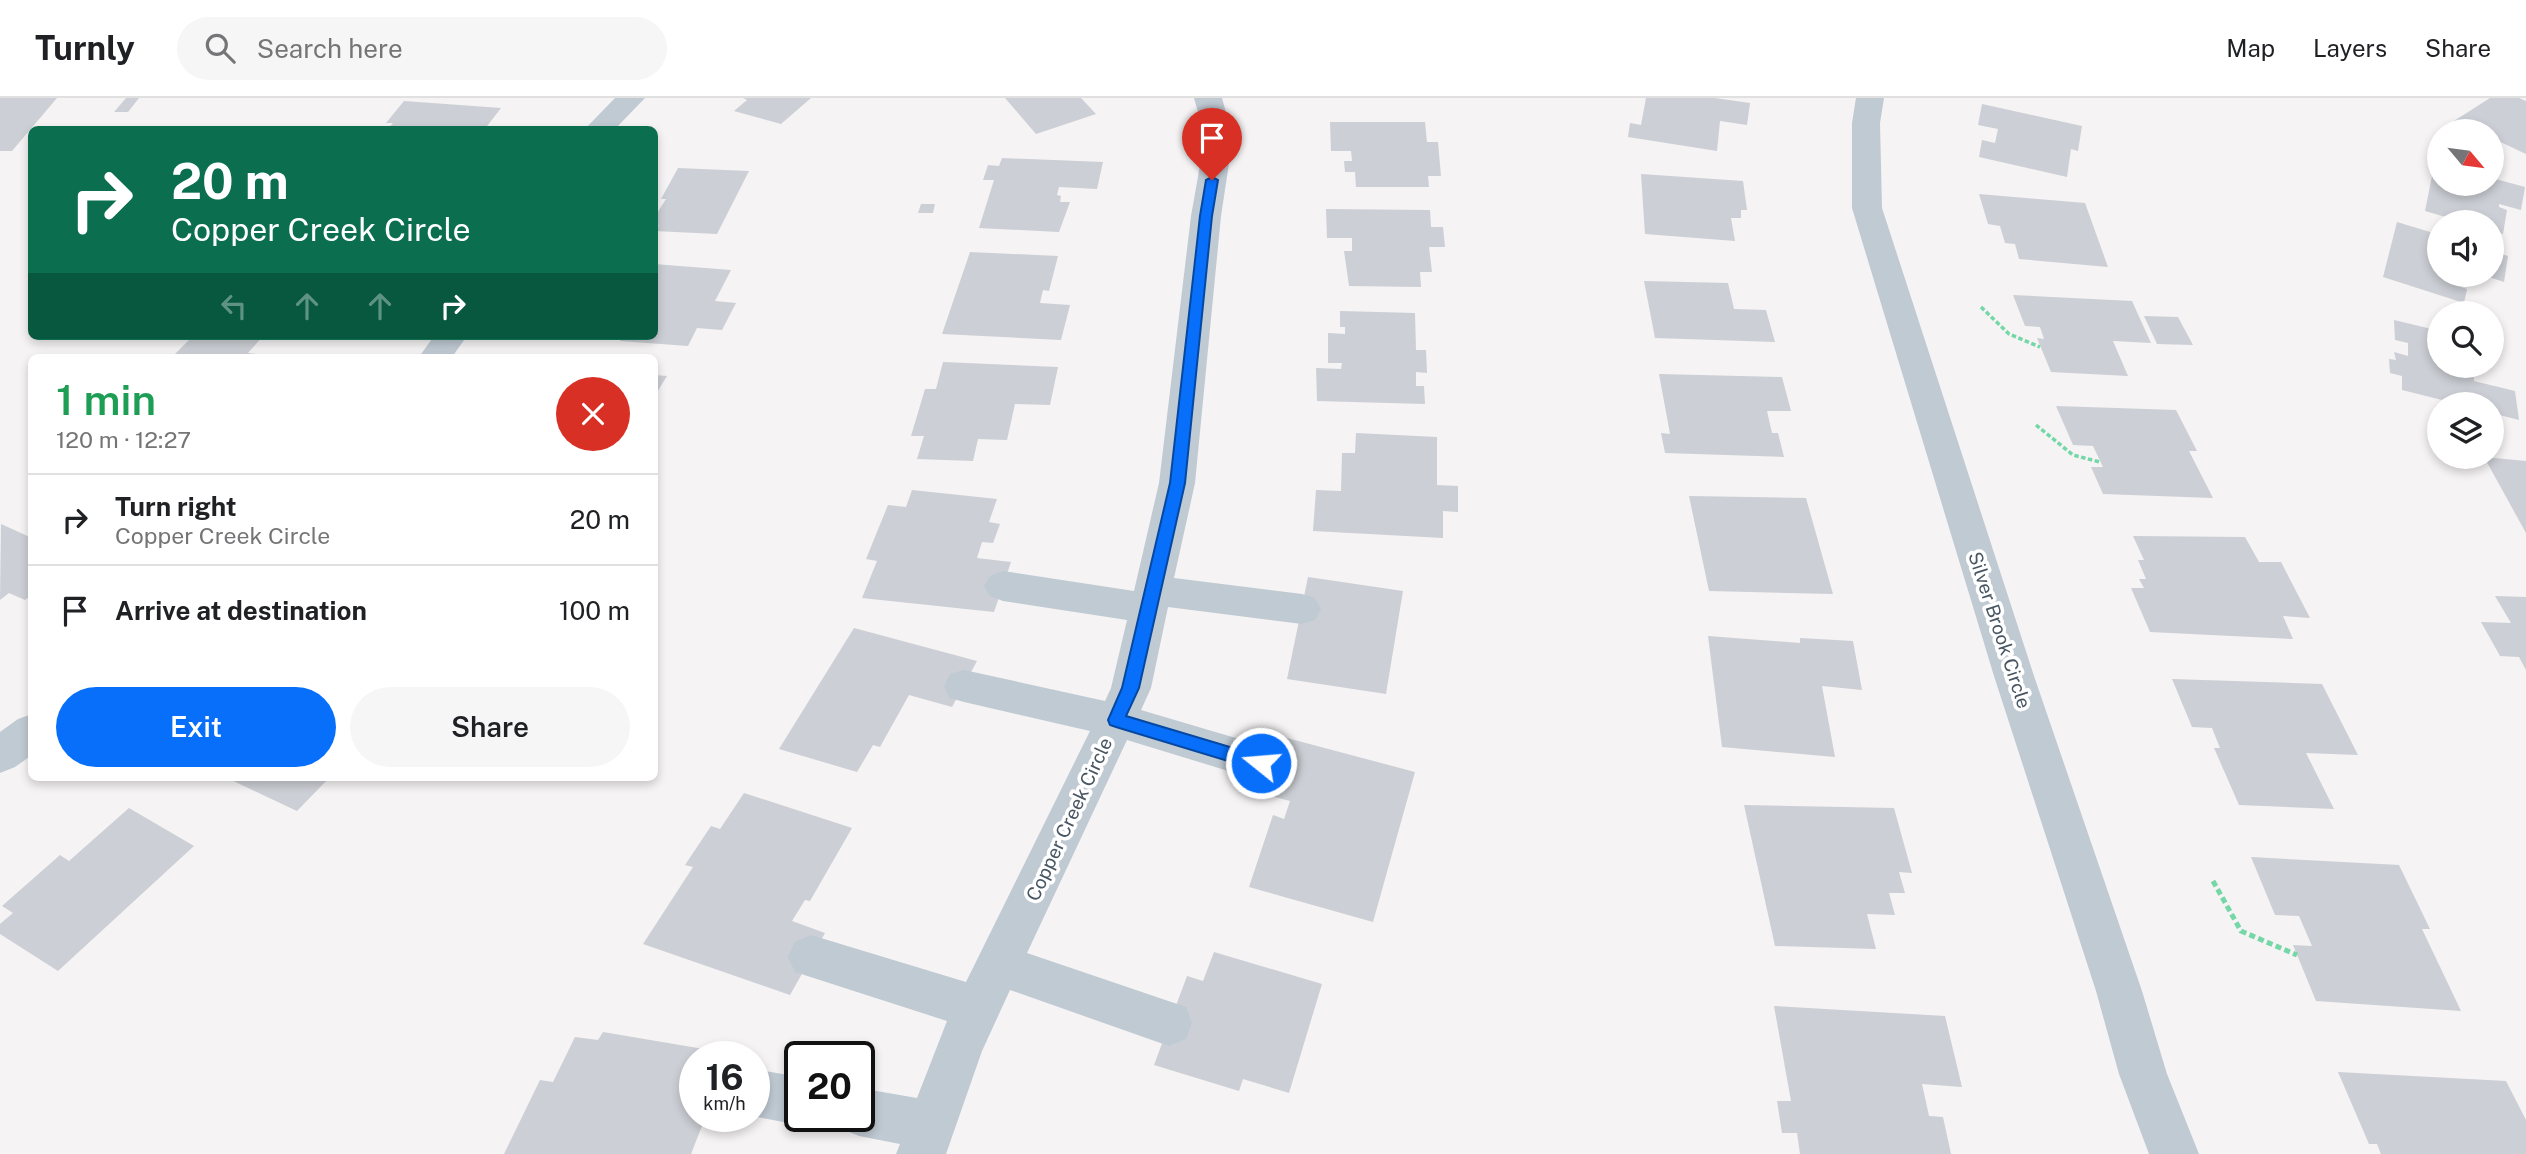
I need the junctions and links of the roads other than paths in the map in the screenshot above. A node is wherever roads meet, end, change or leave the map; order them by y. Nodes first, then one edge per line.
1 (631, 98) edge
2 (1208, 98) edge
3 (1870, 98) edge
4 (602, 126) edge
5 (1003, 586) dead end
6 (1151, 599) junction
7 (1302, 609) dead end
8 (964, 686) dead end
9 (1116, 720) junction
10 (28, 734) edge
11 (0, 755) edge
12 (1261, 763) dead end
13 (811, 957) dead end
14 (999, 965) junction
15 (978, 1008) junction
16 (1169, 1023) dead end
17 (875, 1119) edge
18 (926, 1140) edge
19 (2174, 1154) edge

1 - 4 street
2 - 6 street, Copper Creek Circle
3 - 19 street, Silver Brook Circle
5 - 6 street
6 - 7 street
6 - 9 street, Copper Creek Circle
8 - 9 street
9 - 12 street
9 - 14 street, Copper Creek Circle
10 - 11 street
13 - 15 street
14 - 15 street, Copper Creek Circle
14 - 16 street
15 - 18 street, Copper Creek Circle
17 - 18 street

